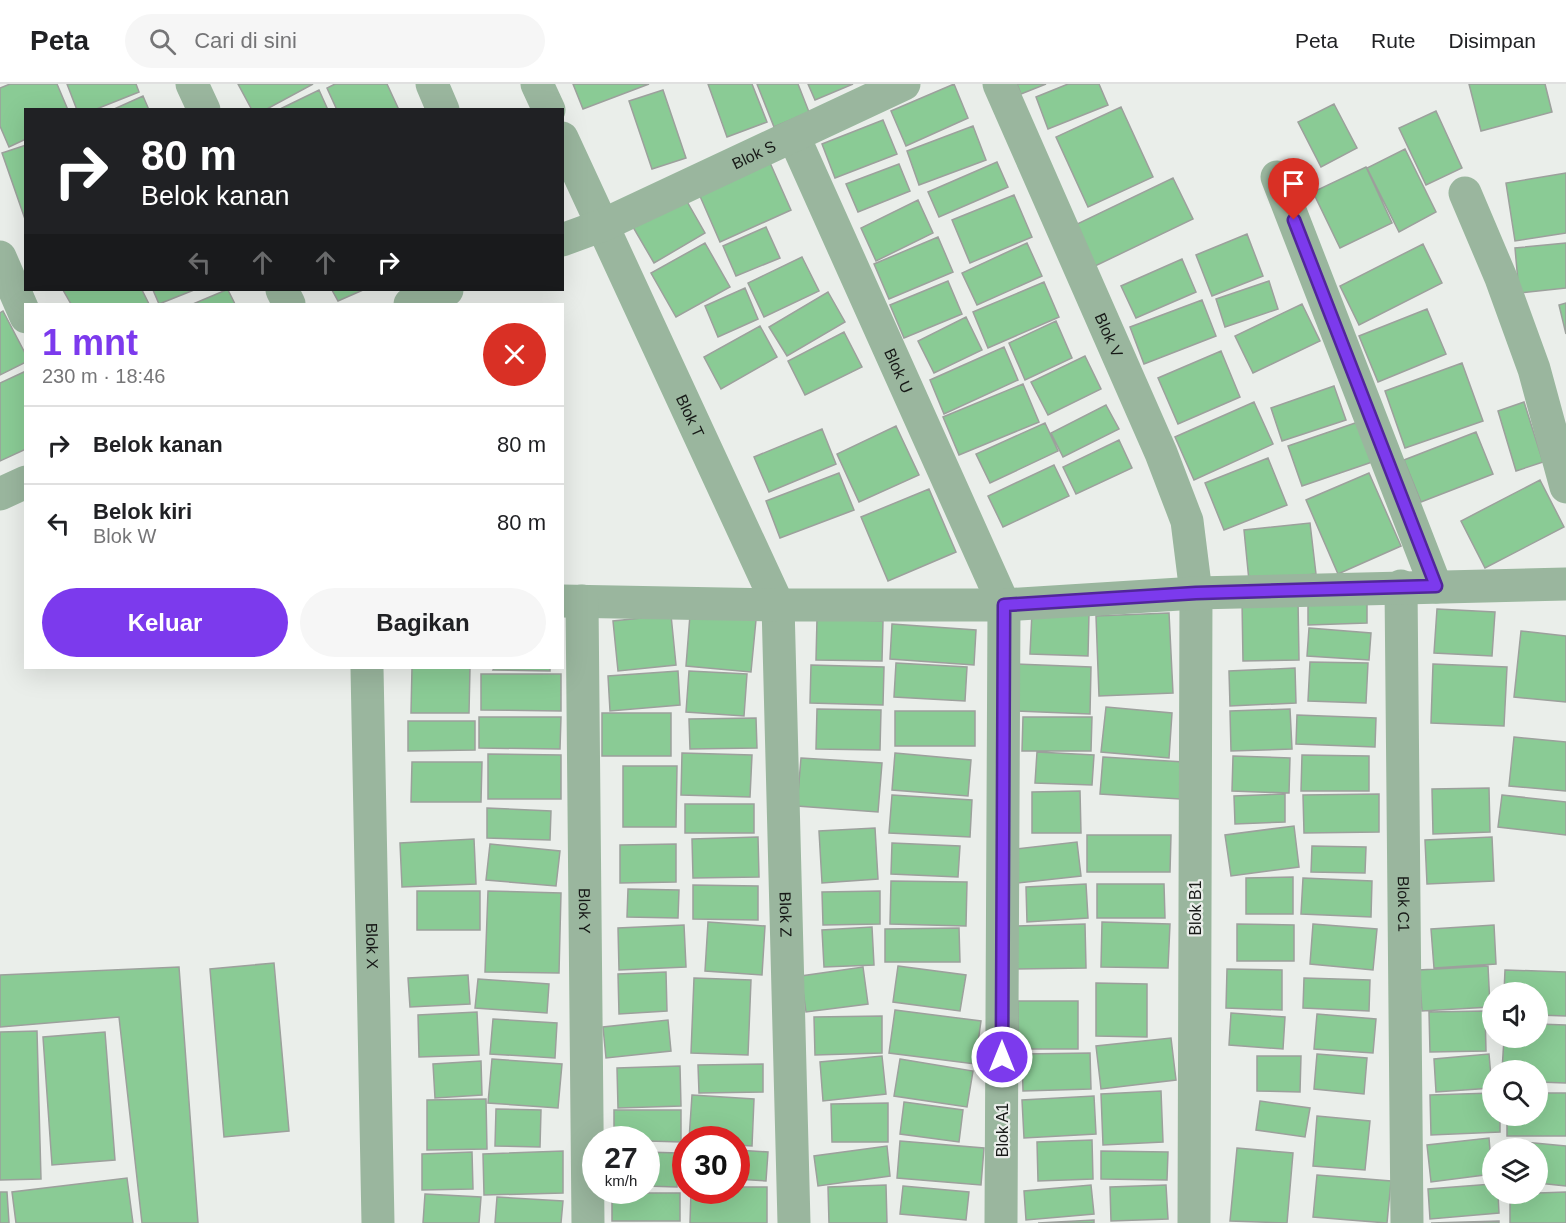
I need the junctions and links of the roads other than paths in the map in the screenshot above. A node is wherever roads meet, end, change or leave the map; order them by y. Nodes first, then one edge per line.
1 (192, 84) edge
2 (432, 84) edge
3 (537, 84) edge
4 (904, 84) edge
5 (999, 84) edge
6 (203, 108) edge
7 (442, 108) edge
8 (548, 108) edge
9 (794, 137) junction
10 (564, 147) edge
11 (1277, 177) dead end
12 (1465, 193) dead end
13 (582, 232) edge
14 (0, 256) edge
15 (444, 291) edge
16 (413, 303) edge
17 (24, 312) edge
18 (24, 483) edge
19 (1566, 487) edge
20 (0, 494) edge
21 (1566, 584) edge
22 (1401, 586) junction
23 (1436, 586) junction
24 (1196, 593) junction
25 (572, 601) edge
26 (778, 605) junction
27 (1004, 605) junction
28 (367, 669) edge
29 (378, 1223) edge
30 (588, 1223) edge
31 (794, 1223) edge
32 (1001, 1223) edge
33 (1194, 1223) edge
34 (1407, 1223) edge

1 - 6 street
2 - 7 street
3 - 8 street
4 - 9 street, Blok S
5 - 24 street, Blok V
9 - 13 street, Blok S
9 - 27 street, Blok U
10 - 13 street, Blok T
11 - 23 street
12 - 19 street
13 - 26 street, Blok T
14 - 17 street
15 - 16 street
18 - 20 street
21 - 23 street
22 - 23 street
22 - 24 street
22 - 34 street, Blok C1
24 - 27 street
24 - 33 street, Blok B1
25 - 26 street
25 - 30 street, Blok Y
26 - 27 street
26 - 31 street, Blok Z
27 - 32 street, Blok A1
28 - 29 street, Blok X

